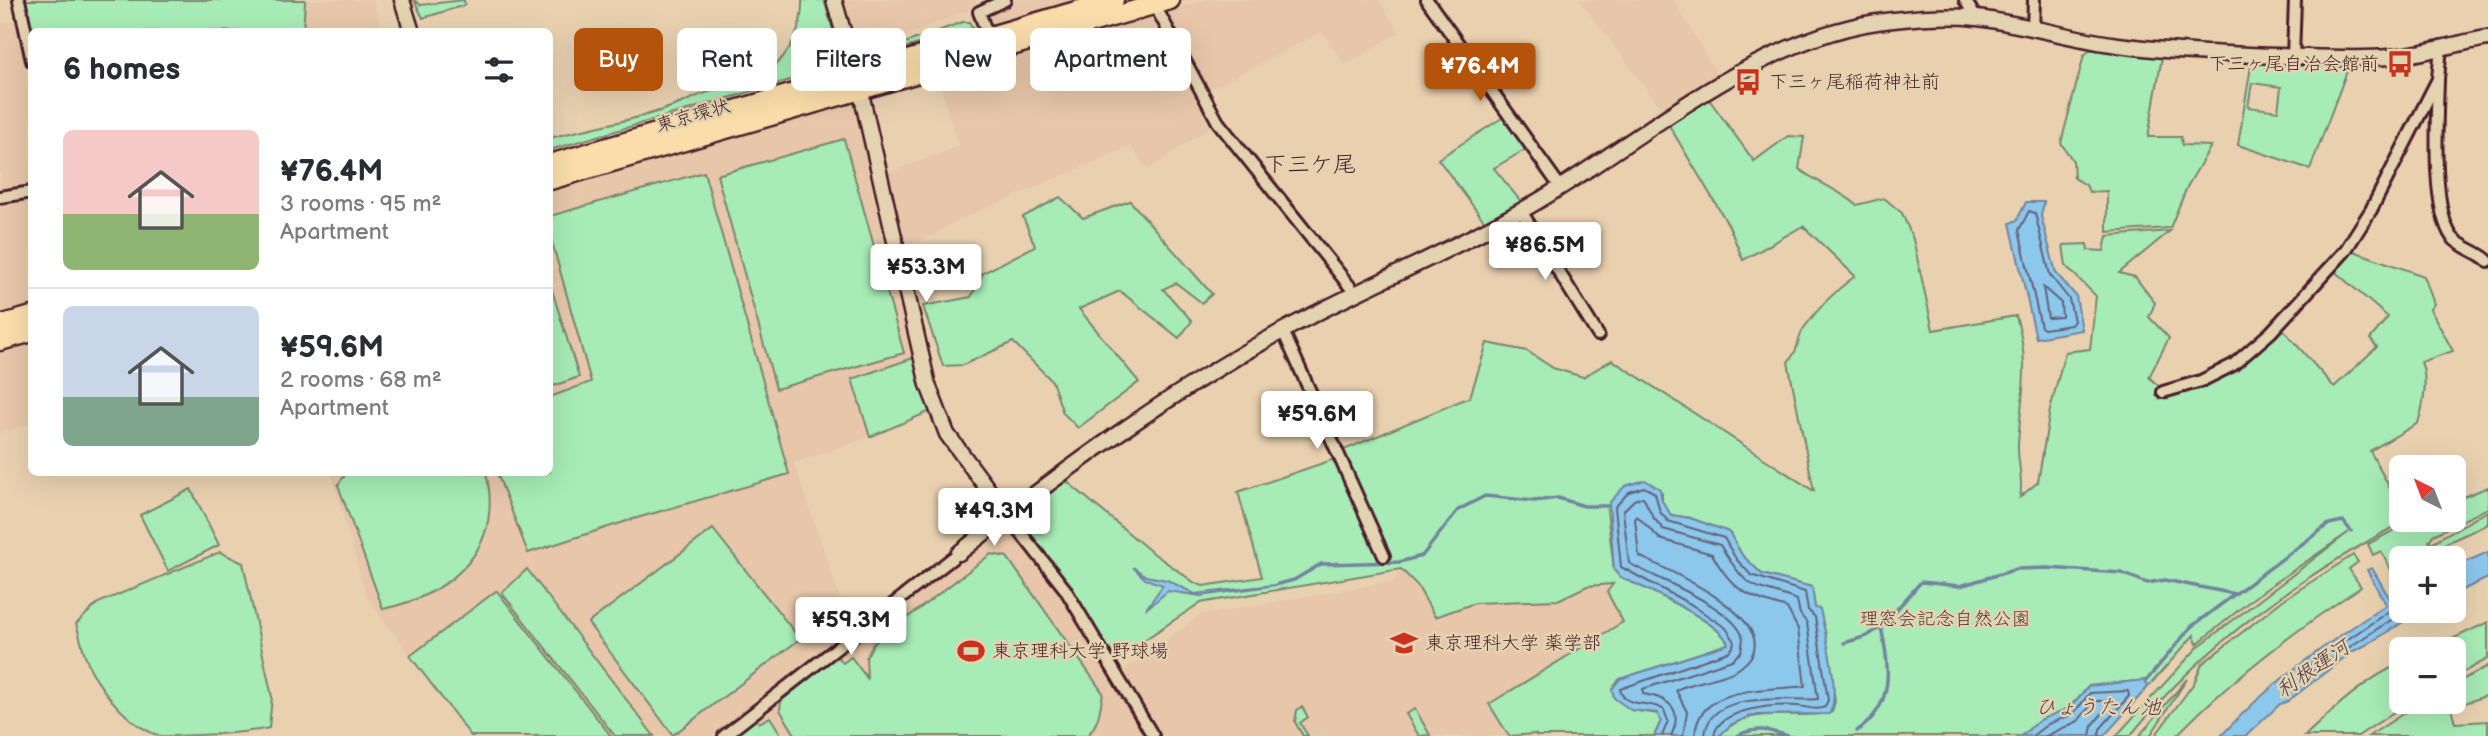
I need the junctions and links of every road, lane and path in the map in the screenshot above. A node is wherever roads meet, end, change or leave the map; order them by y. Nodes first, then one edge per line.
1 (19, 0) edge
2 (402, 0) edge
3 (834, 0) edge
4 (1005, 0) edge
5 (1114, 0) edge
6 (1427, 0) edge
7 (1965, 0) edge
8 (2034, 0) edge
9 (2295, 0) edge
10 (1159, 2) edge
11 (1976, 18) junction
12 (411, 28) edge
13 (842, 28) edge
14 (985, 28) edge
15 (1016, 28) edge
16 (2033, 30) junction
17 (2488, 38) edge
18 (28, 42) edge
19 (2441, 46) junction
20 (2293, 56) junction
21 (906, 69) edge
22 (2438, 79) junction
23 (824, 91) edge
24 (830, 91) edge
25 (860, 91) edge
26 (553, 163) edge
27 (553, 179) edge
28 (1561, 188) junction
29 (28, 193) edge
30 (0, 197) edge
31 (1521, 211) junction
32 (2488, 261) edge
33 (1355, 293) junction
34 (28, 317) edge
35 (0, 325) edge
36 (1283, 331) junction
37 (28, 333) edge
38 (1598, 335) dead end
39 (0, 341) edge
40 (2163, 392) dead end
41 (1007, 515) junction
42 (959, 553) joint
43 (1384, 556) dead end
44 (724, 736) edge
45 (1153, 736) edge

1 - 18 street
2 - 12 street
3 - 13 street
4 - 14 street
5 - 15 highway, 東京環状
6 - 28 street
7 - 11 street
8 - 16 street
9 - 20 street
10 - 21 highway, 東京環状
10 - 33 street
11 - 16 street
11 - 28 street
16 - 20 street
17 - 19 street
19 - 20 street
19 - 22 street
22 - 32 street
22 - 40 street
23 - 26 highway, 東京環状
24 - 27 highway, 東京環状
25 - 41 street
28 - 31 street
29 - 30 street
31 - 33 street
31 - 38 street
33 - 36 street
34 - 35 highway
36 - 41 street
36 - 43 street
37 - 39 highway
41 - 42 street
41 - 45 street
42 - 44 street

